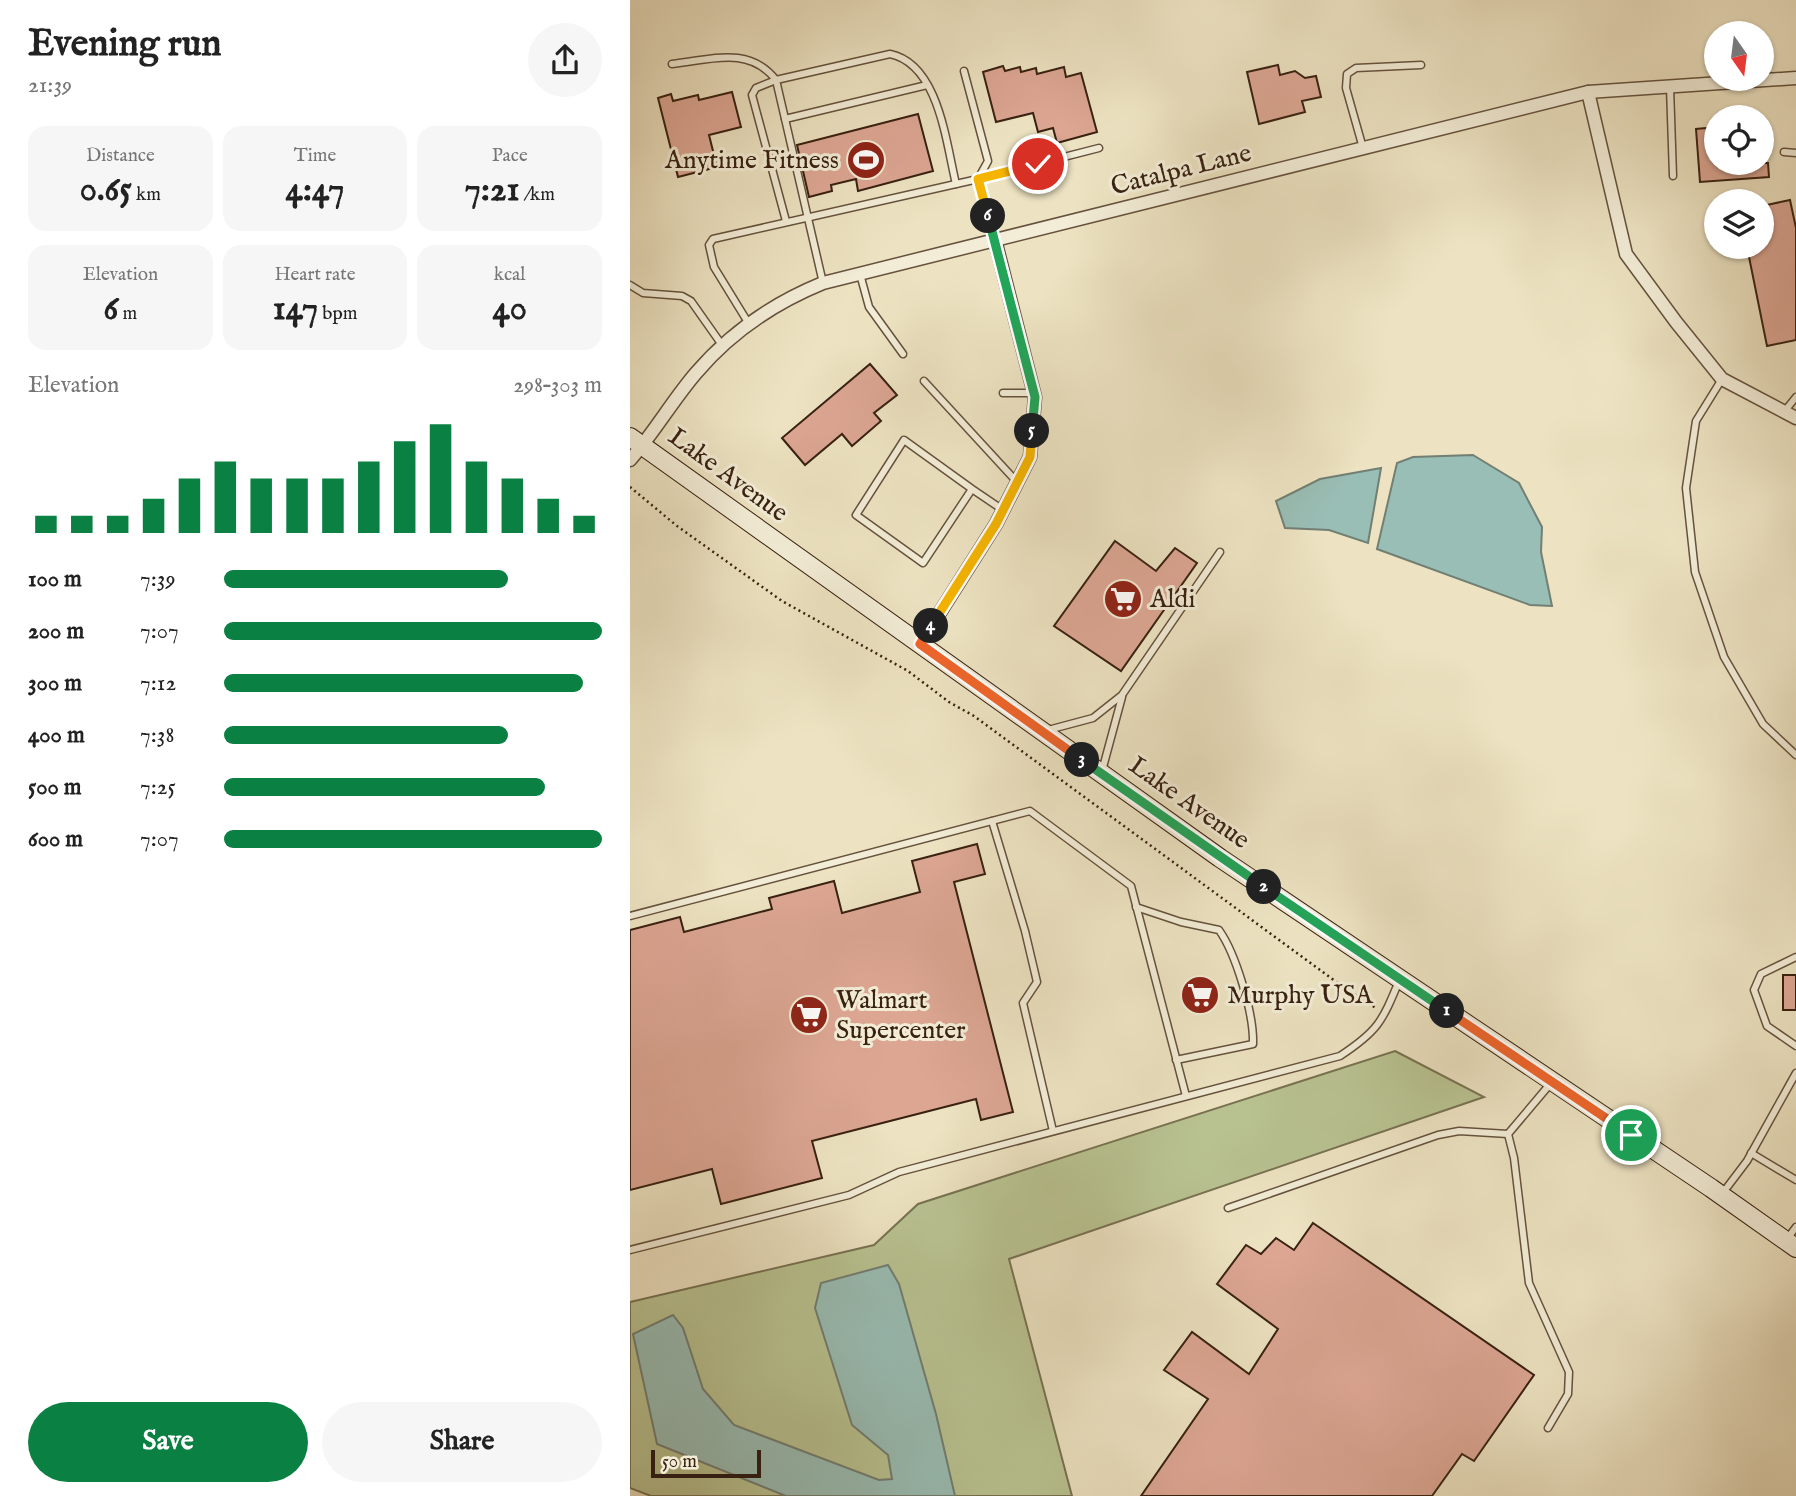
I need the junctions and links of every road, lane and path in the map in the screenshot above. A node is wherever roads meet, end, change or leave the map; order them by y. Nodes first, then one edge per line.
1 (673, 64) dead end
2 (1421, 65) dead end
3 (964, 71) dead end
4 (1796, 78) edge
5 (776, 80) junction
6 (927, 85) junction
7 (1670, 87) junction
8 (1588, 92) junction
9 (785, 119) junction
10 (1098, 148) dead end
11 (1363, 148) junction
12 (1784, 152) dead end
13 (1796, 153) edge
14 (1673, 176) dead end
15 (978, 179) junction
16 (956, 184) junction
17 (808, 216) junction
18 (786, 220) junction
19 (995, 240) junction
20 (860, 274) junction
21 (823, 283) junction
22 (630, 285) edge
23 (749, 324) junction
24 (724, 346) junction
25 (903, 354) dead end
26 (1722, 379) junction
27 (924, 381) dead end
28 (1003, 393) dead end
29 (1034, 393) junction
30 (1796, 397) edge
31 (1790, 416) edge
32 (636, 442) edge
33 (630, 460) edge
34 (1017, 482) junction
35 (630, 487) edge
36 (972, 489) junction
37 (1003, 510) junction
38 (1220, 552) dead end
39 (920, 644) junction
40 (1122, 695) junction
41 (1042, 731) junction
42 (1796, 755) edge
43 (1101, 773) junction
44 (992, 821) junction
45 (1136, 907) junction
46 (630, 916) edge
47 (1796, 957) edge
48 (1400, 979) junction
49 (1385, 1013) junction
50 (1796, 1046) edge
51 (1176, 1059) junction
52 (1796, 1073) edge
53 (1552, 1081) junction
54 (1186, 1096) junction
55 (1053, 1131) junction
56 (1508, 1134) junction
57 (1751, 1153) junction
58 (1796, 1180) edge
59 (1721, 1195) junction
60 (1228, 1208) dead end
61 (1793, 1238) edge
62 (630, 1250) edge
63 (1548, 1428) dead end

1 - 5 lane
2 - 11 lane
3 - 15 lane
4 - 7 street, Catalpa Lane
5 - 6 lane
5 - 9 lane
5 - 18 lane
6 - 9 lane
6 - 16 lane
7 - 8 street, Catalpa Lane
7 - 14 lane
8 - 11 street, Catalpa Lane
8 - 26 street
9 - 17 lane
10 - 15 lane
11 - 19 street, Catalpa Lane
12 - 13 lane
15 - 16 lane
15 - 19 lane
16 - 17 lane
17 - 18 lane
17 - 21 lane
18 - 23 lane
19 - 20 street, Catalpa Lane
19 - 29 street
20 - 21 street, Catalpa Lane
20 - 25 lane
21 - 23 street, Catalpa Lane
22 - 24 lane
23 - 24 street, Catalpa Lane
24 - 32 street, Catalpa Lane
26 - 31 street
26 - 42 lane
27 - 34 lane
28 - 29 lane
29 - 34 street
30 - 31 lane
32 - 33 street, Catalpa Lane
32 - 39 street, Lake Avenue
34 - 37 street
35 - 49 path
36 - 36 lane
36 - 37 lane
37 - 39 street
38 - 40 lane
39 - 41 street, Lake Avenue
40 - 41 lane
40 - 43 lane
41 - 43 street, Lake Avenue
43 - 48 street, Lake Avenue
44 - 45 lane
44 - 46 lane
44 - 55 lane
45 - 51 lane
45 - 51 lane
47 - 50 lane
48 - 49 lane
48 - 53 street, Lake Avenue
49 - 54 lane
51 - 54 lane
52 - 57 lane
53 - 56 lane
53 - 59 street, Lake Avenue
54 - 55 lane
55 - 62 lane
56 - 60 lane
56 - 63 lane
57 - 58 lane
57 - 59 lane
59 - 61 street, Lake Avenue

